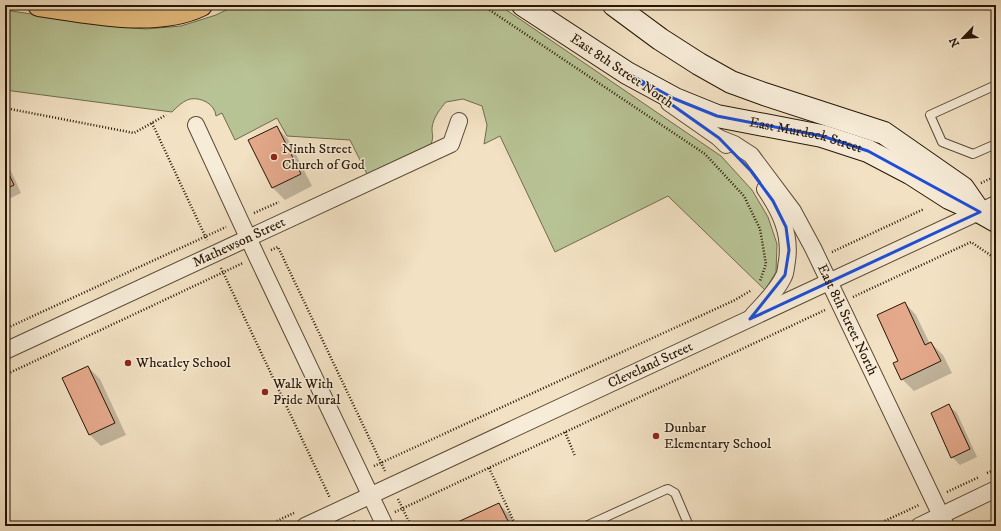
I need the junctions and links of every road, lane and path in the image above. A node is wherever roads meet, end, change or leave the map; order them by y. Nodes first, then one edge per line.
1 (39, 5) edge
2 (201, 5) edge
3 (482, 5) edge
4 (523, 5) edge
5 (614, 5) edge
6 (627, 73) junction
7 (996, 84) edge
8 (5, 108) edge
9 (166, 115) dead end
10 (459, 121) dead end
11 (152, 123) junction
12 (196, 125) dead end
13 (719, 138) junction
14 (996, 144) edge
15 (996, 176) edge
16 (979, 184) dead end
17 (280, 202) dead end
18 (924, 209) dead end
19 (991, 212) edge
20 (240, 220) junction
21 (206, 236) junction
22 (248, 238) junction
23 (214, 254) junction
24 (257, 257) junction
25 (818, 258) junction
26 (996, 259) edge
27 (765, 266) junction
28 (786, 268) junction
29 (223, 273) junction
30 (829, 283) junction
31 (839, 303) junction
32 (750, 319) junction
33 (5, 329) edge
34 (5, 351) edge
35 (5, 375) edge
36 (565, 432) junction
37 (575, 456) dead end
38 (381, 462) junction
39 (489, 468) junction
40 (361, 476) junction
41 (392, 485) junction
42 (996, 489) edge
43 (334, 494) dead end
44 (370, 496) junction
45 (403, 508) junction
46 (301, 510) dead end
47 (944, 521) edge
48 (383, 522) edge
49 (266, 526) edge
50 (305, 526) edge
51 (411, 526) edge
52 (516, 526) edge
53 (586, 526) edge
54 (689, 526) edge
55 (919, 526) edge

1 - 2 highway
3 - 27 path
4 - 6 street, East 8th Street North
5 - 19 street
6 - 13 street, East 8th Street North
6 - 19 street, East Murdock Street
7 - 14 lane
8 - 11 path
9 - 11 path
10 - 22 street, Mathewson Street
11 - 21 path
12 - 20 street
13 - 25 street, East 8th Street North
13 - 28 street, East 8th Street North
15 - 16 path
17 - 20 path
18 - 25 path
19 - 30 street, Cleveland Street
20 - 21 path
20 - 22 street
21 - 23 path
21 - 33 path
22 - 23 street, Mathewson Street
22 - 24 street
23 - 29 path
23 - 34 street, Mathewson Street
24 - 29 path
24 - 38 path
24 - 40 street
25 - 30 street, East 8th Street North
26 - 31 path
27 - 28 path
27 - 38 path
28 - 32 street, East 8th Street North
29 - 35 path
29 - 43 path
30 - 31 street, East 8th Street North
30 - 32 street, Cleveland Street
31 - 36 path
31 - 47 street, East 8th Street North
32 - 41 street, Cleveland Street
36 - 37 path
36 - 39 path
38 - 40 path
38 - 41 path
39 - 45 path
39 - 52 path
40 - 44 street
41 - 44 street, Cleveland Street
41 - 45 path
42 - 47 street
44 - 48 street
44 - 50 street, Cleveland Street
45 - 48 path
45 - 51 path
46 - 49 path
47 - 55 street
53 - 54 lane

